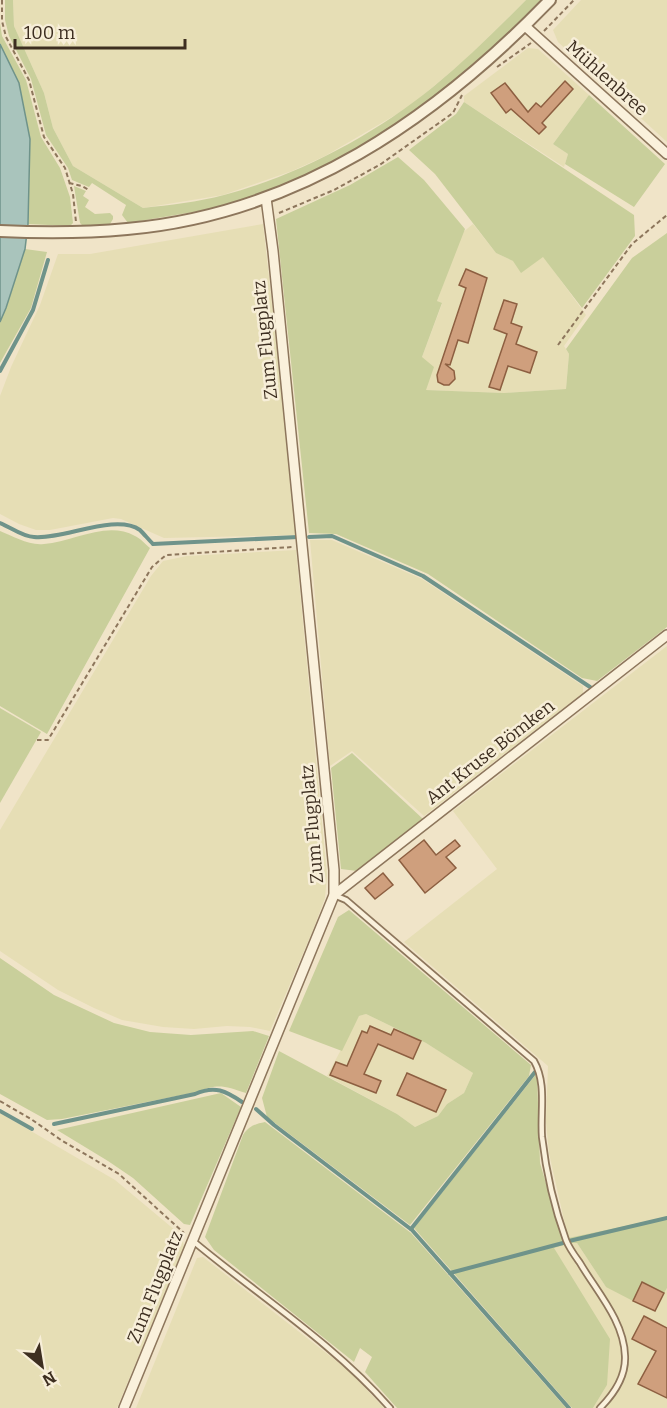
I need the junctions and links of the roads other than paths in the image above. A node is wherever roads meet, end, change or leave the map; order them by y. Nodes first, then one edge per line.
1 (550, 0) edge
2 (525, 26) junction
3 (667, 154) edge
4 (266, 198) junction
5 (0, 231) edge
6 (667, 635) edge
7 (334, 895) junction
8 (193, 1241) junction
9 (124, 1408) edge
10 (390, 1408) edge
11 (600, 1408) edge

1 - 2 street
2 - 3 street, Mühlenbree
2 - 4 street
4 - 5 street
4 - 7 street, Zum Flugplatz
6 - 7 street, Ant Kruse Bömken
7 - 8 street, Zum Flugplatz
7 - 11 lane
8 - 9 street, Zum Flugplatz
8 - 10 lane

